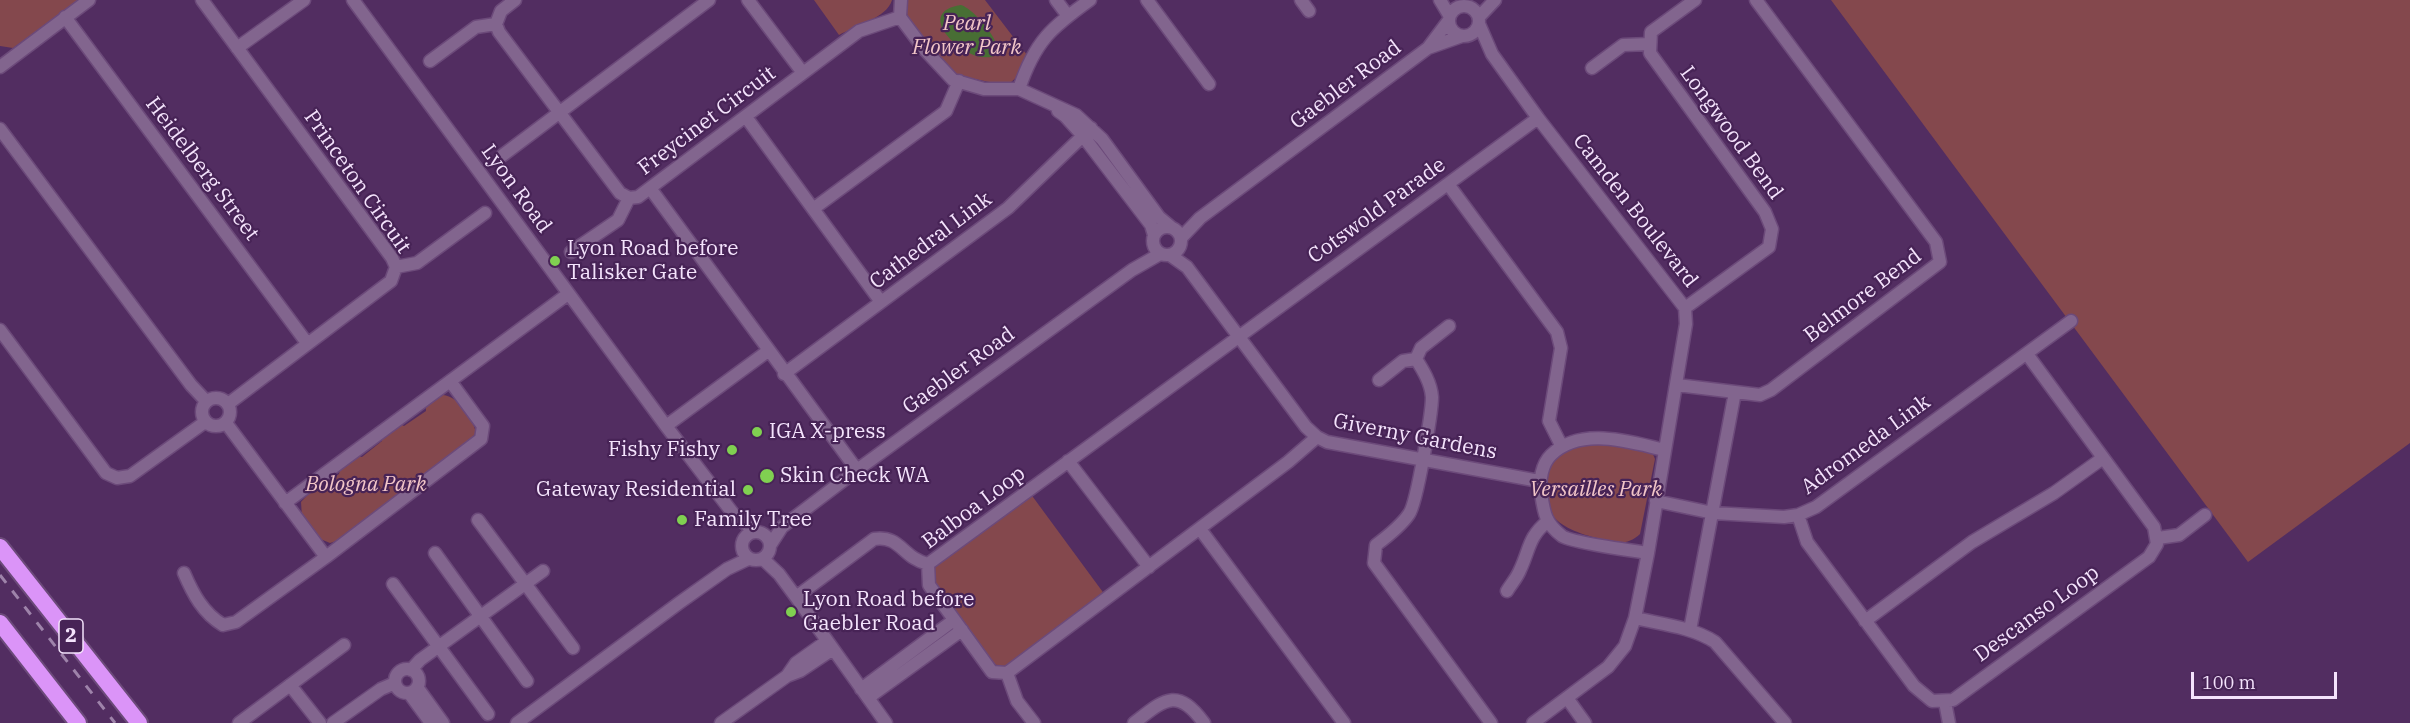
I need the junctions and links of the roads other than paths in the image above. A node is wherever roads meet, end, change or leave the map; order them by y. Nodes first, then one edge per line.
1 (89, 0) edge
2 (202, 0) edge
3 (304, 0) edge
4 (353, 0) edge
5 (515, 0) edge
6 (709, 0) edge
7 (748, 0) edge
8 (901, 0) edge
9 (1056, 0) edge
10 (1090, 0) edge
11 (1147, 0) edge
12 (1301, 0) edge
13 (1440, 0) edge
14 (1490, 0) edge
15 (1495, 0) edge
16 (1695, 0) edge
17 (1756, 0) edge
18 (1309, 11) dead end
19 (1471, 11) edge
20 (1068, 16) junction
21 (65, 17) junction
22 (900, 17) junction
23 (1449, 18) junction
24 (496, 24) junction
25 (1464, 36) junction
26 (1650, 44) junction
27 (237, 48) junction
28 (1428, 48) junction
29 (1492, 54) junction
30 (2, 61) edge
31 (430, 61) dead end
32 (1592, 68) dead end
33 (803, 73) junction
34 (959, 81) junction
35 (1209, 84) dead end
36 (1022, 91) junction
37 (560, 113) junction
38 (746, 117) junction
39 (1538, 118) junction
40 (0, 129) edge
41 (1087, 132) junction
42 (503, 155) dead end
43 (1448, 184) junction
44 (650, 188) junction
45 (629, 198) junction
46 (813, 209) junction
47 (485, 213) dead end
48 (1177, 234) junction
49 (1159, 247) junction
50 (571, 252) dead end
51 (396, 267) junction
52 (1186, 267) junction
53 (568, 294) junction
54 (881, 302) junction
55 (1685, 308) junction
56 (2071, 321) dead end
57 (1449, 326) dead end
58 (0, 330) edge
59 (1239, 336) junction
60 (307, 343) junction
61 (768, 351) junction
62 (2027, 354) junction
63 (1416, 359) junction
64 (784, 374) junction
65 (1379, 380) dead end
66 (450, 381) junction
67 (1677, 385) junction
68 (1735, 393) junction
69 (206, 401) junction
70 (228, 404) junction
71 (205, 422) junction
72 (226, 423) junction
73 (666, 426) junction
74 (1317, 437) junction
75 (1561, 445) junction
76 (1665, 450) junction
77 (2103, 458) junction
78 (1423, 459) junction
79 (1068, 461) junction
80 (856, 470) junction
81 (1539, 481) junction
82 (1656, 501) junction
83 (285, 503) junction
84 (1713, 513) junction
85 (1797, 515) junction
86 (2205, 515) dead end
87 (735, 516) junction
88 (478, 520) dead end
89 (1548, 521) junction
90 (782, 527) junction
91 (1200, 529) junction
92 (758, 532) junction
93 (2158, 538) junction
94 (742, 543) junction
95 (0, 547) edge
96 (768, 551) junction
97 (435, 553) dead end
98 (1648, 553) junction
99 (326, 557) junction
100 (748, 559) junction
101 (928, 564) junction
102 (1149, 567) junction
103 (727, 569) junction
104 (543, 571) dead end
105 (184, 573) dead end
106 (393, 584) dead end
107 (525, 584) junction
108 (1507, 591) dead end
109 (796, 597) junction
110 (481, 616) junction
111 (1635, 618) junction
112 (1865, 621) junction
113 (0, 623) edge
114 (958, 625) junction
115 (1690, 630) junction
116 (344, 645) dead end
117 (830, 645) junction
118 (439, 646) junction
119 (573, 648) dead end
120 (411, 670) junction
121 (1007, 674) junction
122 (527, 681) dead end
123 (395, 683) junction
124 (290, 685) junction
125 (413, 690) junction
126 (865, 694) junction
127 (1567, 698) junction
128 (1945, 702) junction
129 (488, 714) dead end
130 (78, 723) edge
131 (139, 723) edge
132 (238, 723) edge
133 (320, 723) edge
134 (333, 723) edge
135 (431, 723) edge
136 (443, 723) edge
137 (517, 723) edge
138 (721, 723) edge
139 (886, 723) edge
140 (1034, 723) edge
141 (1134, 723) edge
142 (1204, 723) edge
143 (1344, 723) edge
144 (1491, 723) edge
145 (1533, 723) edge
146 (1585, 723) edge
147 (1785, 723) edge
148 (1949, 723) edge

1 - 21 street
2 - 27 street, Princeton Circuit
3 - 27 street
4 - 53 street, Lyon Road
5 - 24 street
6 - 37 street
7 - 33 street
8 - 22 street
9 - 20 street
10 - 20 street
11 - 35 street
12 - 18 street
13 - 23 street
14 - 19 street
15 - 19 street
16 - 26 street
17 - 68 street, Belmore Bend
19 - 23 street
19 - 25 street
19 - 29 street, Camden Boulevard
20 - 36 street
21 - 30 street
21 - 60 street, Heidelberg Street
22 - 33 street, Freycinet Circuit
22 - 34 street
23 - 25 street
23 - 28 street, Gaebler Road
24 - 31 street
24 - 37 street, Freycinet Circuit
25 - 28 street, Gaebler Road
25 - 29 street, Camden Boulevard
26 - 32 street
26 - 55 street, Longwood Bend
27 - 51 street, Princeton Circuit
28 - 48 street, Gaebler Road
29 - 39 street, Camden Boulevard
33 - 38 street, Freycinet Circuit
34 - 36 street
34 - 46 street
36 - 41 street
37 - 42 street
37 - 45 street, Freycinet Circuit
38 - 44 street, Freycinet Circuit
38 - 46 street
39 - 43 street, Cotswold Parade
39 - 55 street, Camden Boulevard
40 - 69 street
41 - 48 street
41 - 49 street
41 - 54 street, Cathedral Link
43 - 59 street, Cotswold Parade
43 - 75 street
44 - 45 street, Freycinet Circuit
44 - 61 street
45 - 50 street
46 - 54 street
47 - 51 street
48 - 49 street, Gaebler Road
48 - 49 street, Gaebler Road
48 - 52 street, Giverny Gardens
49 - 52 street, Giverny Gardens
49 - 80 street, Gaebler Road
51 - 60 street, Princeton Circuit
52 - 59 street, Giverny Gardens
53 - 66 street
53 - 73 street, Lyon Road
54 - 64 street, Cathedral Link
55 - 67 street, Camden Boulevard
56 - 62 street, Adromeda Link
57 - 63 street
58 - 71 street
59 - 74 street, Giverny Gardens
59 - 79 street, Balboa Loop
60 - 70 street, Princeton Circuit
61 - 64 street
61 - 73 street
62 - 77 street
62 - 85 street, Adromeda Link
63 - 65 street
63 - 78 street
64 - 80 street
66 - 83 street
66 - 99 street
67 - 68 street, Belmore Bend
67 - 76 street, Camden Boulevard
68 - 84 street
69 - 70 street
69 - 71 street
70 - 72 street
71 - 72 street
72 - 83 street
73 - 87 street, Lyon Road
74 - 78 street, Giverny Gardens
74 - 91 street
75 - 76 street
75 - 81 street
76 - 82 street, Camden Boulevard
77 - 93 street
77 - 112 street
78 - 81 street, Giverny Gardens
78 - 144 street
79 - 101 street, Balboa Loop
79 - 102 street
80 - 90 street, Gaebler Road
81 - 89 street
82 - 84 street, Adromeda Link
82 - 98 street, Camden Boulevard
83 - 99 street
84 - 85 street, Adromeda Link
84 - 115 street
85 - 112 street
86 - 93 street
87 - 92 street, Lyon Road
87 - 94 street, Lyon Road
88 - 107 street
89 - 98 street
89 - 108 street
90 - 92 street, Gaebler Road
90 - 96 street, Gaebler Road
91 - 102 street
91 - 143 street
92 - 94 street
92 - 96 street
93 - 128 street, Descanso Loop
94 - 100 street
94 - 103 street
95 - 131 highway, 2
96 - 100 street
96 - 109 street
97 - 110 street
98 - 111 street, Camden Boulevard
99 - 105 street
100 - 103 street
101 - 109 street
101 - 114 street, Balboa Loop
102 - 121 street
103 - 137 street
104 - 107 street
106 - 118 street
107 - 110 street
107 - 119 street
109 - 117 street
110 - 118 street
110 - 122 street
111 - 115 street
111 - 127 street, Camden Boulevard
112 - 128 street
113 - 130 highway, 2
114 - 121 street, Balboa Loop
114 - 126 street
115 - 147 street
116 - 124 street
117 - 126 street
117 - 138 street
118 - 120 street
118 - 129 street
120 - 123 street
120 - 125 street
121 - 140 street
123 - 125 street
123 - 134 street
124 - 132 street
124 - 133 street
125 - 135 street
125 - 136 street
126 - 139 street
127 - 145 street, Camden Boulevard
127 - 146 street
128 - 148 street
141 - 142 street

